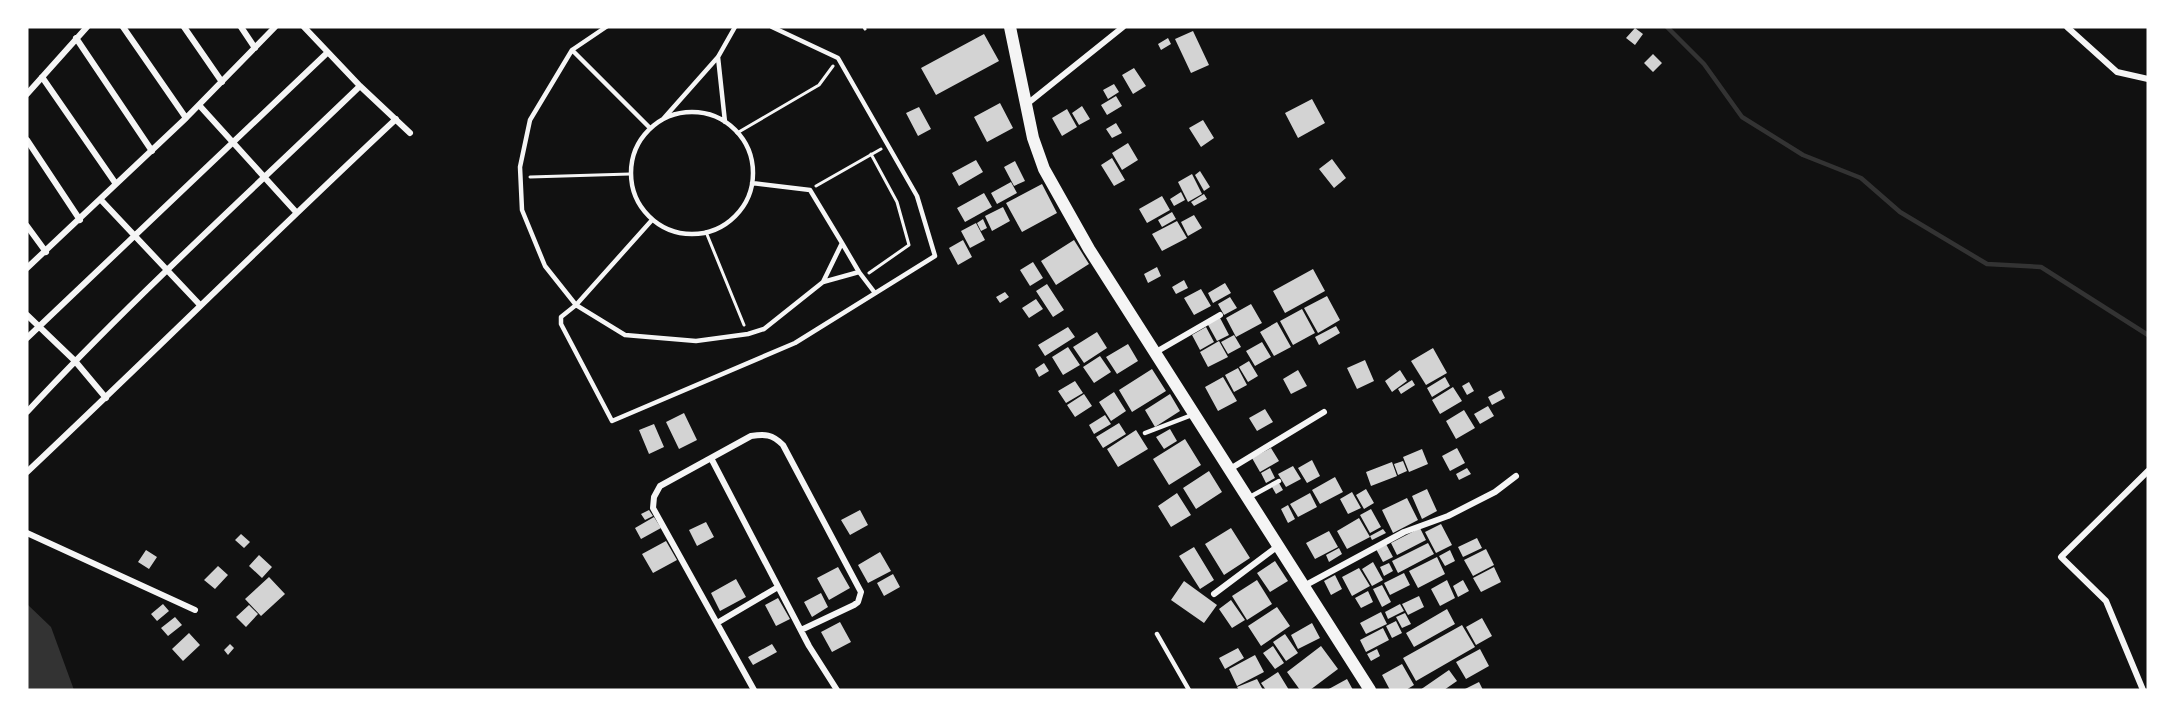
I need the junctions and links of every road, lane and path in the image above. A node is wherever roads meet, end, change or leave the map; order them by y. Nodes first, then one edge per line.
1 (87, 27) edge
2 (123, 27) edge
3 (184, 27) edge
4 (241, 27) edge
5 (275, 27) edge
6 (304, 27) edge
7 (606, 27) edge
8 (735, 27) edge
9 (772, 27) edge
10 (1010, 27) edge
11 (1123, 27) edge
12 (2067, 27) edge
13 (76, 38) junction
14 (255, 48) junction
15 (572, 50) junction
16 (327, 52) junction
17 (718, 57) junction
18 (838, 58) junction
19 (42, 77) junction
20 (2148, 79) edge
21 (222, 82) junction
22 (360, 86) junction
23 (27, 94) edge
24 (1026, 104) junction
25 (199, 105) junction
26 (186, 118) junction
27 (664, 118) junction
28 (396, 119) junction
29 (725, 122) junction
30 (650, 128) junction
31 (410, 133) dead end
32 (737, 133) junction
33 (27, 140) edge
34 (233, 143) junction
35 (888, 145) junction
36 (152, 151) junction
37 (872, 154) junction
38 (630, 174) junction
39 (520, 177) junction
40 (265, 178) junction
41 (752, 183) junction
42 (116, 184) junction
43 (810, 190) junction
44 (101, 200) junction
45 (296, 212) junction
46 (80, 220) junction
47 (652, 220) junction
48 (27, 226) edge
49 (706, 232) junction
50 (134, 235) junction
51 (842, 243) junction
52 (45, 252) junction
53 (27, 268) edge
54 (166, 270) junction
55 (859, 272) junction
56 (863, 277) junction
57 (823, 282) junction
58 (875, 293) junction
59 (200, 305) junction
60 (576, 305) junction
61 (27, 315) edge
62 (1220, 315) dead end
63 (40, 325) junction
64 (748, 334) junction
65 (27, 338) edge
66 (1156, 352) junction
67 (75, 361) junction
68 (106, 398) junction
69 (27, 412) edge
70 (1324, 412) dead end
71 (1195, 414) junction
72 (1145, 433) dead end
73 (711, 458) junction
74 (1230, 469) junction
75 (2148, 471) edge
76 (27, 472) edge
77 (1516, 476) dead end
78 (1279, 481) dead end
79 (1248, 498) junction
80 (27, 533) edge
81 (1278, 545) junction
82 (1304, 586) junction
83 (778, 587) junction
84 (1214, 594) dead end
85 (195, 610) dead end
86 (717, 622) junction
87 (801, 630) junction
88 (1157, 634) dead end
89 (752, 689) edge
90 (837, 690) edge
91 (1189, 690) edge
92 (1370, 690) edge
93 (2143, 690) edge

1 - 13 street
2 - 26 street
3 - 21 street
4 - 14 street
5 - 14 street
6 - 16 street
7 - 15 lane
8 - 17 lane
9 - 18 lane
10 - 24 main road
11 - 24 street
12 - 20 street
13 - 19 street
13 - 36 street
14 - 21 street
15 - 30 lane
15 - 39 lane
16 - 22 street
16 - 34 street
17 - 27 lane
17 - 29 lane
18 - 32 path
18 - 35 lane
19 - 23 street
19 - 42 street
21 - 25 street
22 - 28 street
22 - 40 street
24 - 66 main road
25 - 26 street
25 - 34 street
26 - 36 street
27 - 29 lane
27 - 30 lane
28 - 31 street
28 - 45 street
29 - 32 lane
30 - 38 lane
32 - 41 lane
33 - 46 street
34 - 40 street
34 - 50 street
35 - 37 path
35 - 58 lane
36 - 42 street
37 - 43 path
37 - 56 path
38 - 39 path
38 - 47 lane
39 - 60 lane
40 - 45 street
40 - 54 street
41 - 43 lane
41 - 49 lane
42 - 44 street
43 - 51 lane
44 - 46 street
44 - 50 street
45 - 59 street
46 - 52 street
47 - 49 lane
47 - 60 lane
48 - 52 street
49 - 64 path
50 - 54 street
50 - 63 street
51 - 55 lane
51 - 57 lane
52 - 53 street
54 - 59 street
54 - 67 street
55 - 56 lane
55 - 57 lane
56 - 58 lane
57 - 64 lane
58 - 60 lane
59 - 68 street
60 - 64 lane
61 - 63 street
62 - 66 street
63 - 65 street
63 - 67 street
66 - 71 main road
67 - 68 street
67 - 69 street
68 - 76 street
70 - 74 street
71 - 72 lane
71 - 74 main road
73 - 83 street
73 - 86 street
73 - 87 street
74 - 79 main road
75 - 93 street
77 - 82 street
78 - 79 lane
79 - 81 main road
80 - 85 street
81 - 82 main road
81 - 84 street
82 - 92 main road
83 - 86 street
83 - 87 street
86 - 89 street
87 - 90 street
88 - 91 lane

